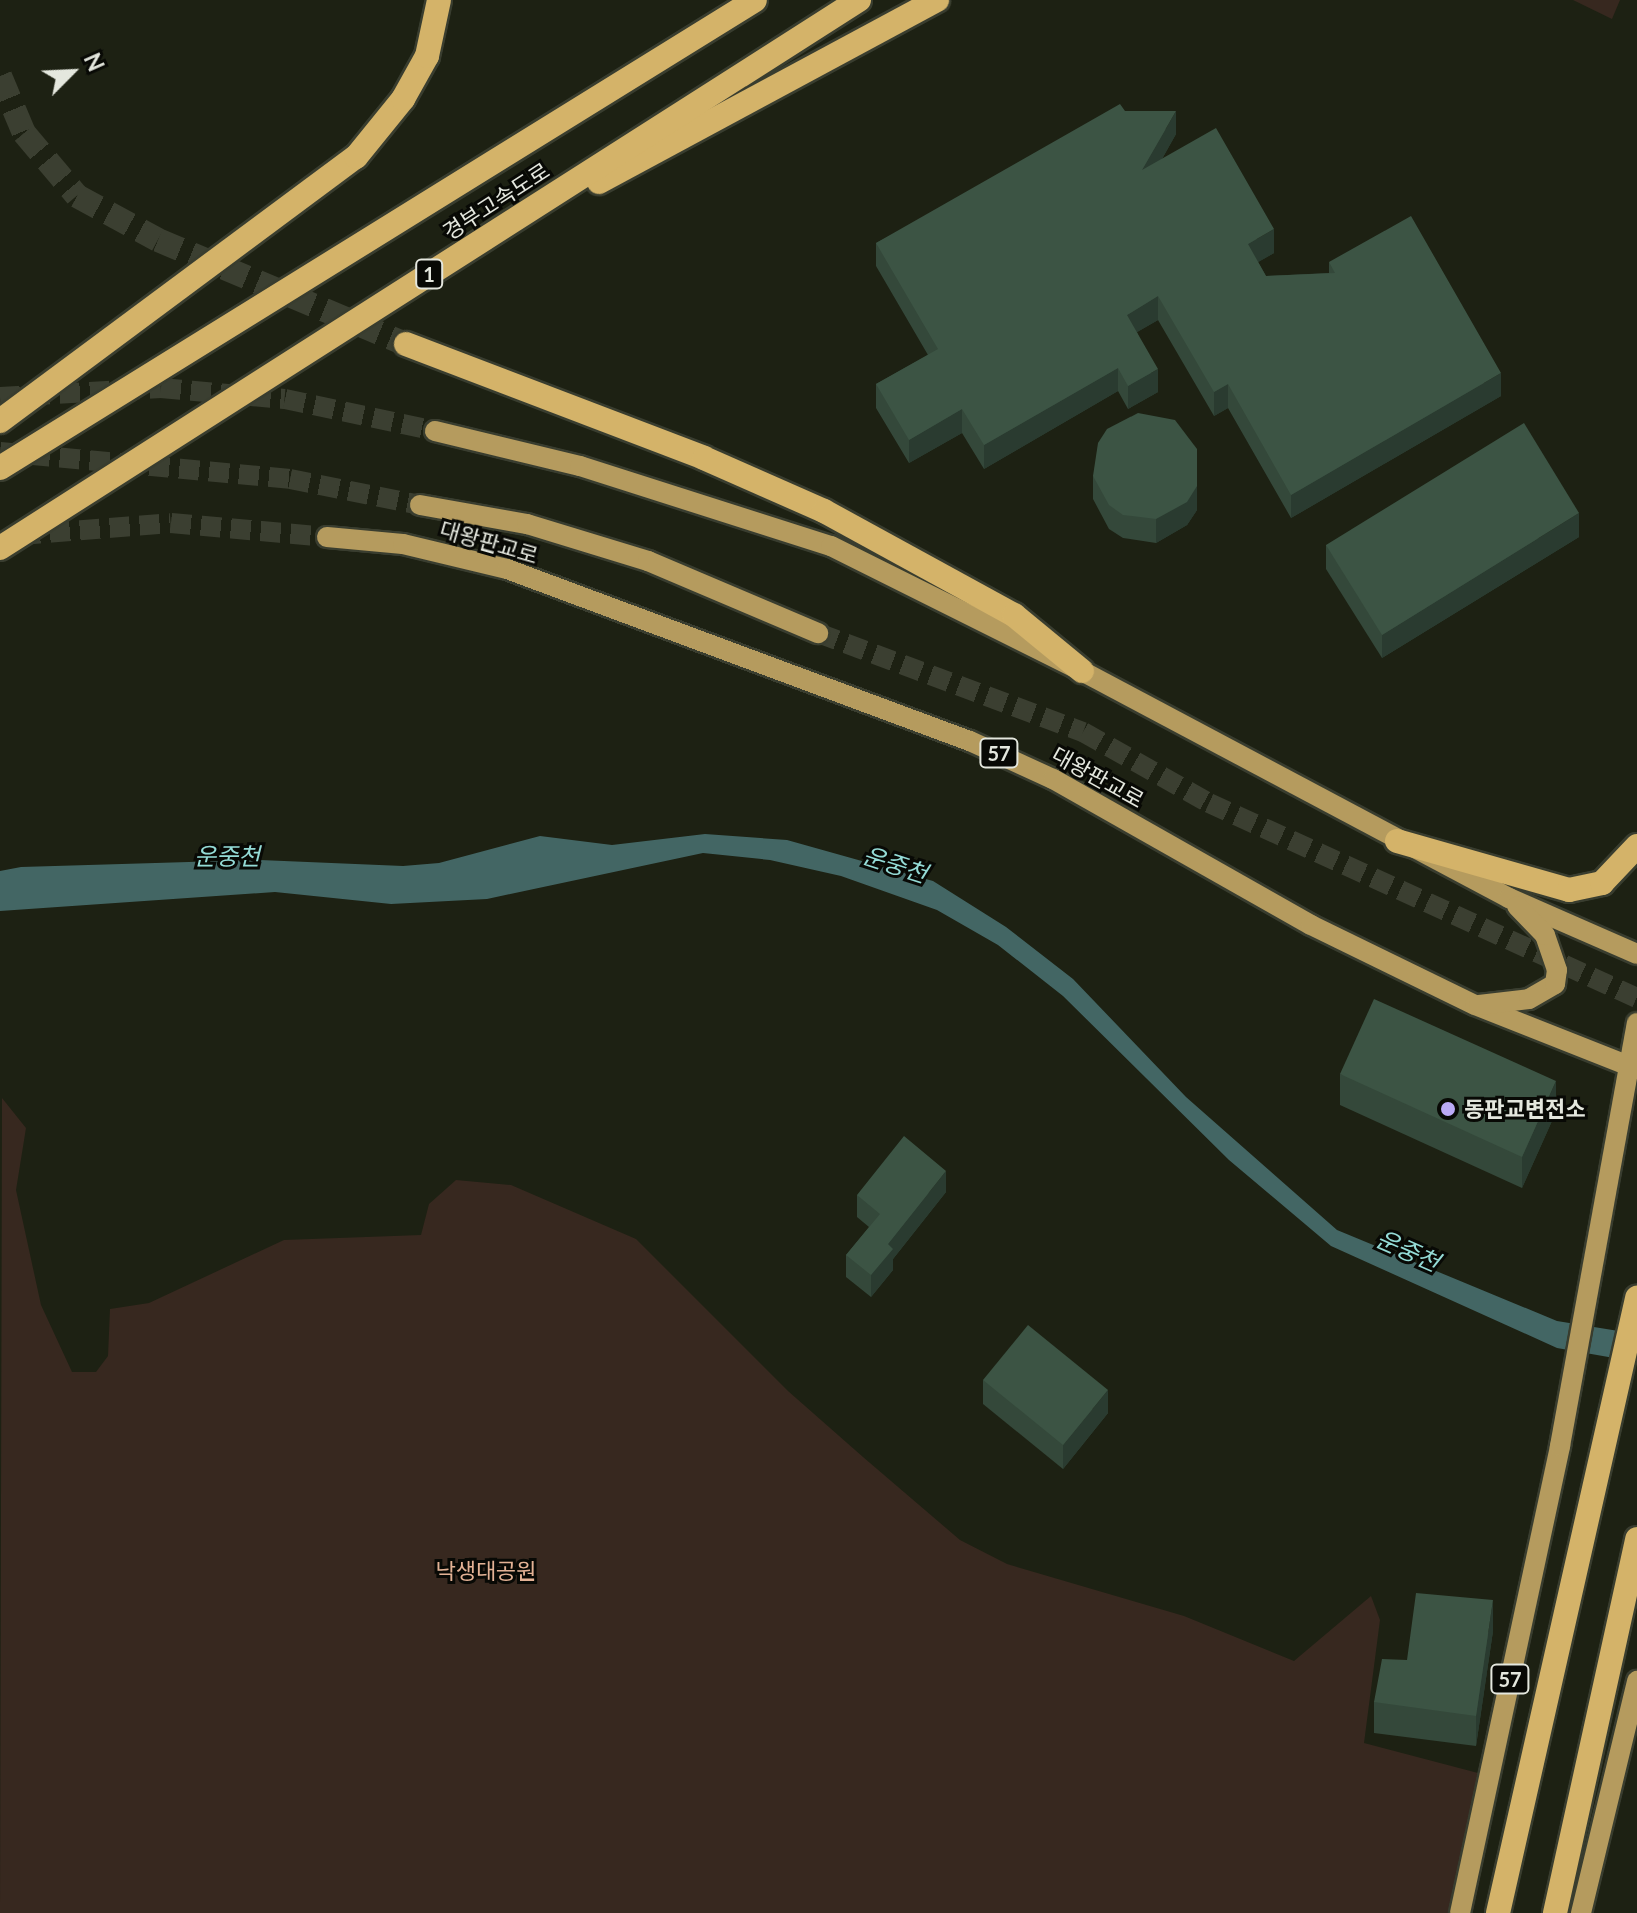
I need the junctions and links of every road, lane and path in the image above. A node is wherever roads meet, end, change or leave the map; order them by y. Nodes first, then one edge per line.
1 (439, 0) edge
2 (728, 0) edge
3 (755, 0) edge
4 (859, 0) edge
5 (937, 0) edge
6 (560, 117) junction
7 (445, 264) junction
8 (406, 344) tunnel mouth
9 (0, 421) edge
10 (435, 431) tunnel mouth
11 (0, 468) edge
12 (420, 505) tunnel mouth
13 (327, 537) tunnel mouth
14 (0, 548) edge
15 (818, 633) tunnel mouth
16 (1082, 671) junction
17 (1397, 841) junction
18 (1637, 846) edge
19 (1509, 898) junction
20 (1637, 954) edge
21 (1475, 1005) junction
22 (1637, 1023) edge
23 (1635, 1069) edge
24 (1637, 1298) edge
25 (1637, 1539) edge
26 (1637, 1681) edge
27 (1460, 1913) edge
28 (1498, 1913) edge
29 (1555, 1913) edge
30 (1581, 1913) edge

1 - 9 highway
2 - 6 highway
3 - 6 highway, 경부고속도로
4 - 7 highway, 경부고속도로 / 1
5 - 7 highway
6 - 11 highway, 경부고속도로
7 - 14 highway, 경부고속도로 / 1
8 - 16 highway
10 - 16 main road
12 - 15 main road, 대왕판교로
13 - 21 main road, 대왕판교로 / 57
16 - 17 main road
17 - 18 highway
17 - 19 main road
19 - 20 main road
19 - 21 main road
21 - 23 main road, 대왕판교로 / 57
22 - 23 main road
23 - 27 main road, 57
24 - 28 highway
25 - 29 highway
26 - 30 main road

